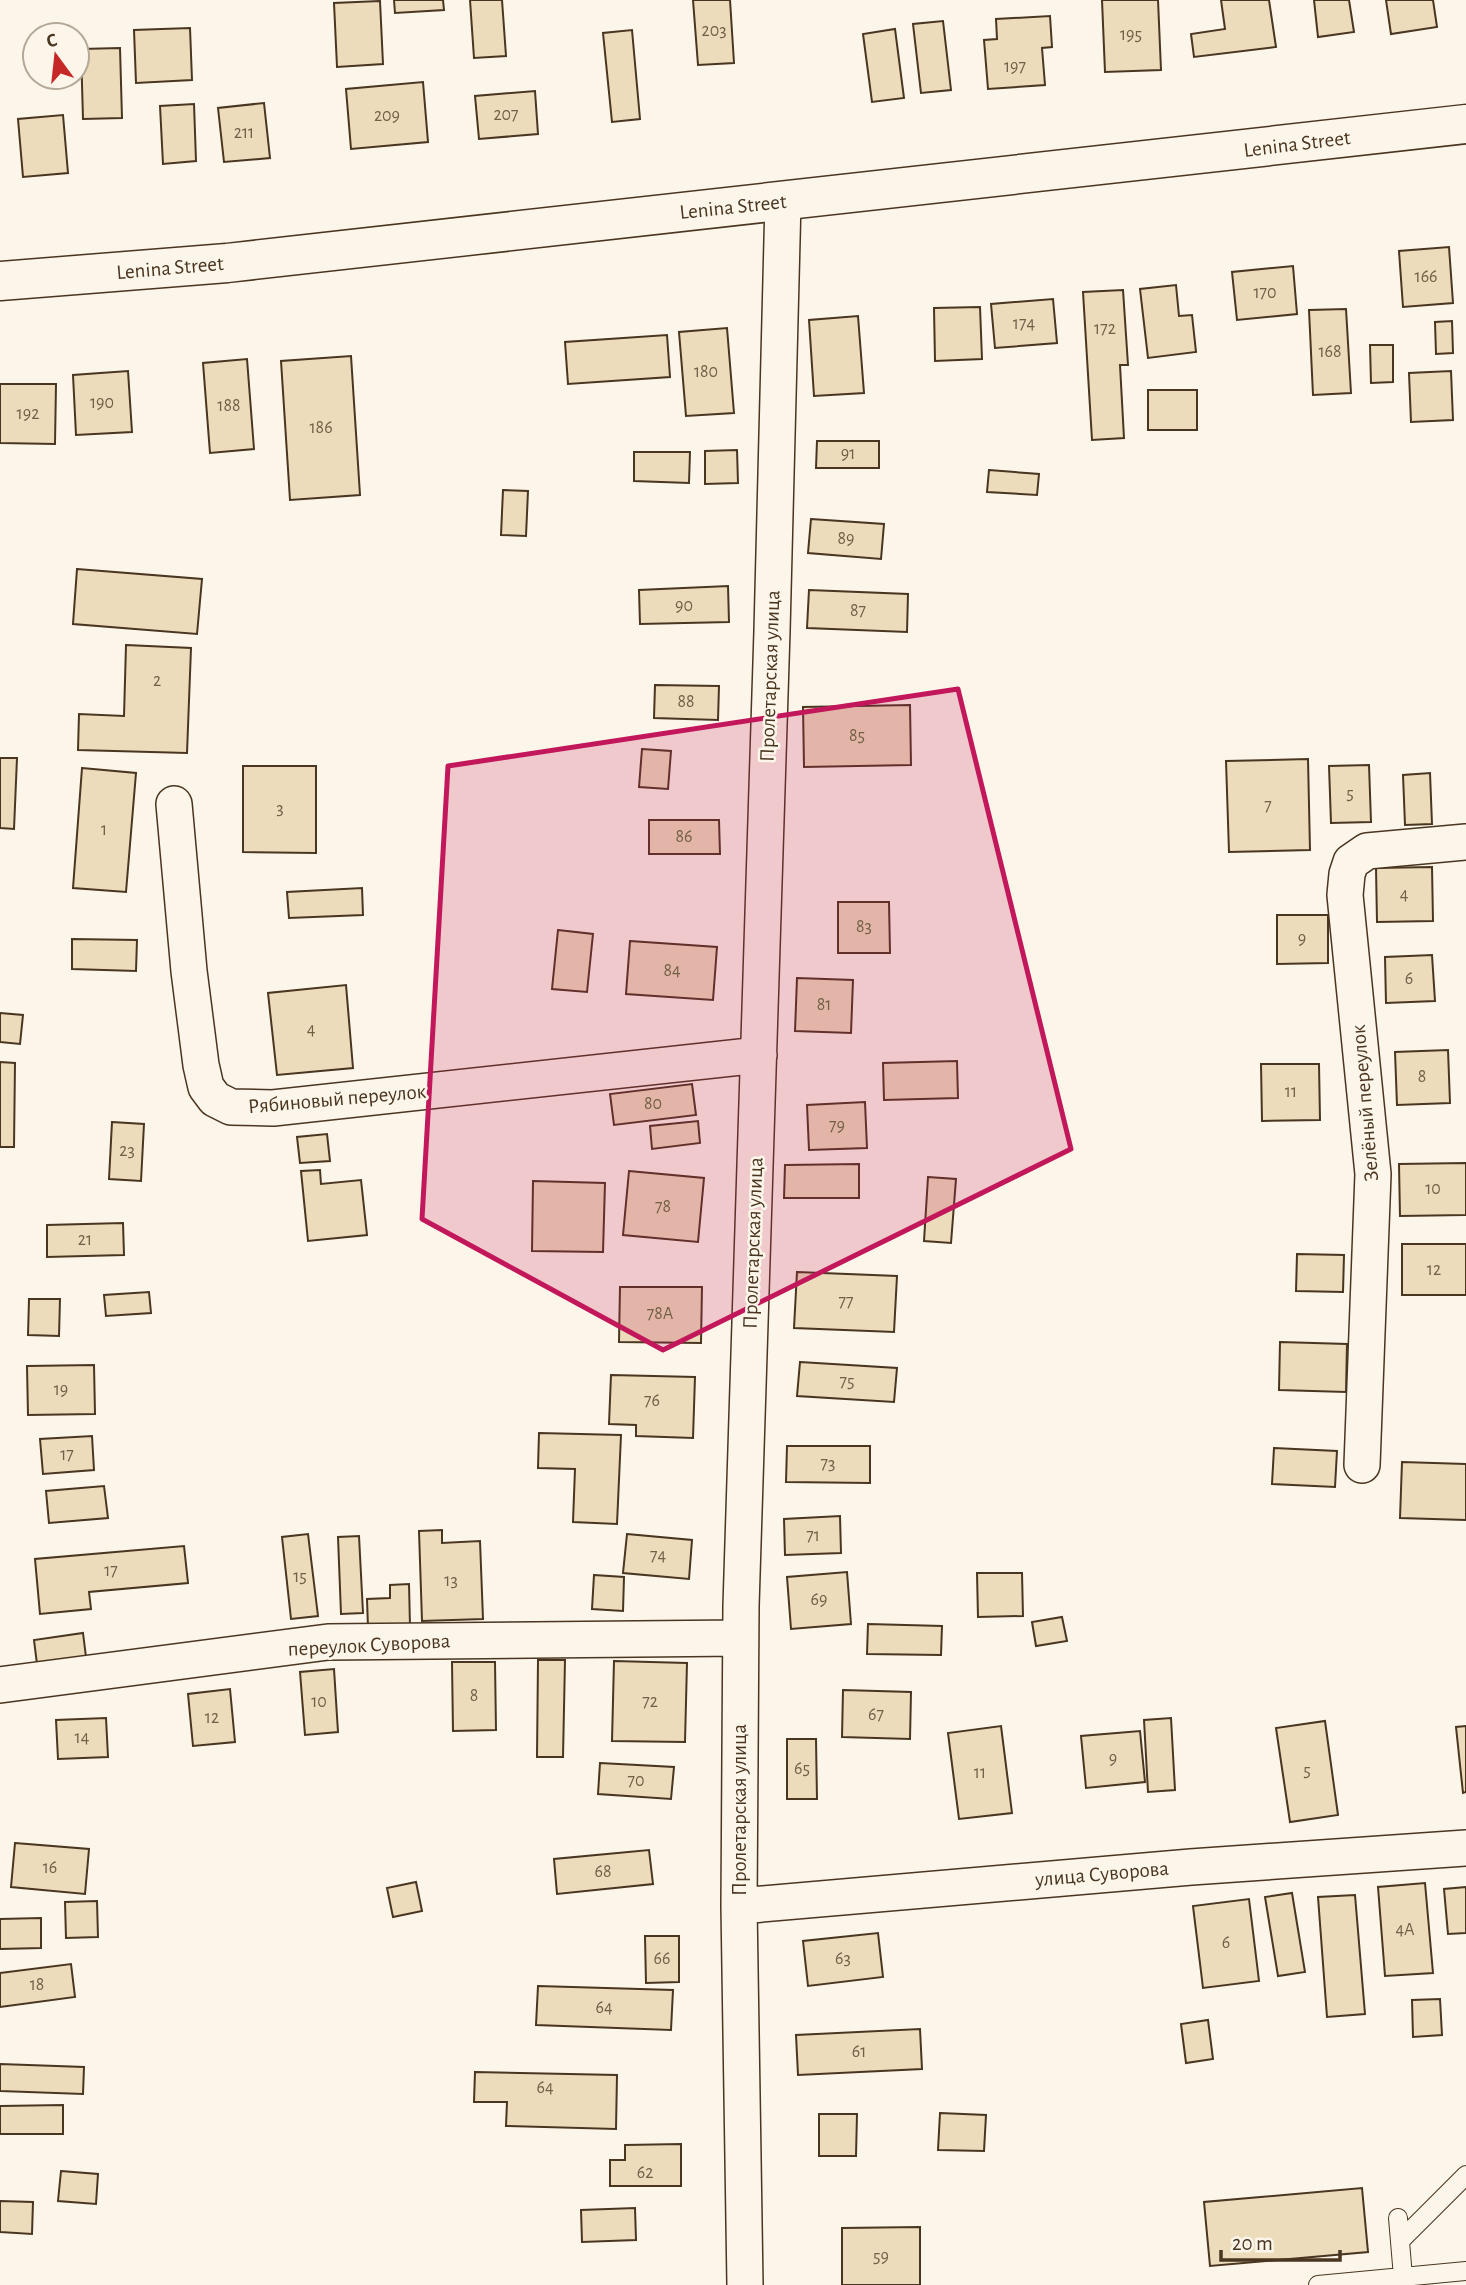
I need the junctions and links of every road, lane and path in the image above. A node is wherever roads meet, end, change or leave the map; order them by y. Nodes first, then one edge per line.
1 (1466, 124) edge
2 (783, 201) junction
3 (0, 281) edge
4 (174, 804) dead end
5 (1466, 842) edge
6 (759, 1055) junction
7 (1362, 1465) dead end
8 (740, 1638) junction
9 (0, 1685) edge
10 (1466, 1849) edge
11 (739, 1906) junction
12 (1466, 2175) edge
13 (1398, 2218) dead end
14 (1400, 2241) junction
15 (1466, 2271) edge
16 (1403, 2277) junction
17 (745, 2285) edge
18 (1318, 2285) edge

1 - 2 street, Lenina Street
2 - 3 street, Lenina Street
2 - 6 street, Пролетарская улица
4 - 6 street, Рябиновый переулок
5 - 7 street, Зелёный переулок
6 - 8 street, Пролетарская улица
8 - 9 street, переулок Суворова
8 - 11 street, Пролетарская улица
10 - 11 street, улица Суворова
11 - 17 street, Пролетарская улица
12 - 14 lane
13 - 14 lane
14 - 16 lane
15 - 16 lane
16 - 18 lane

